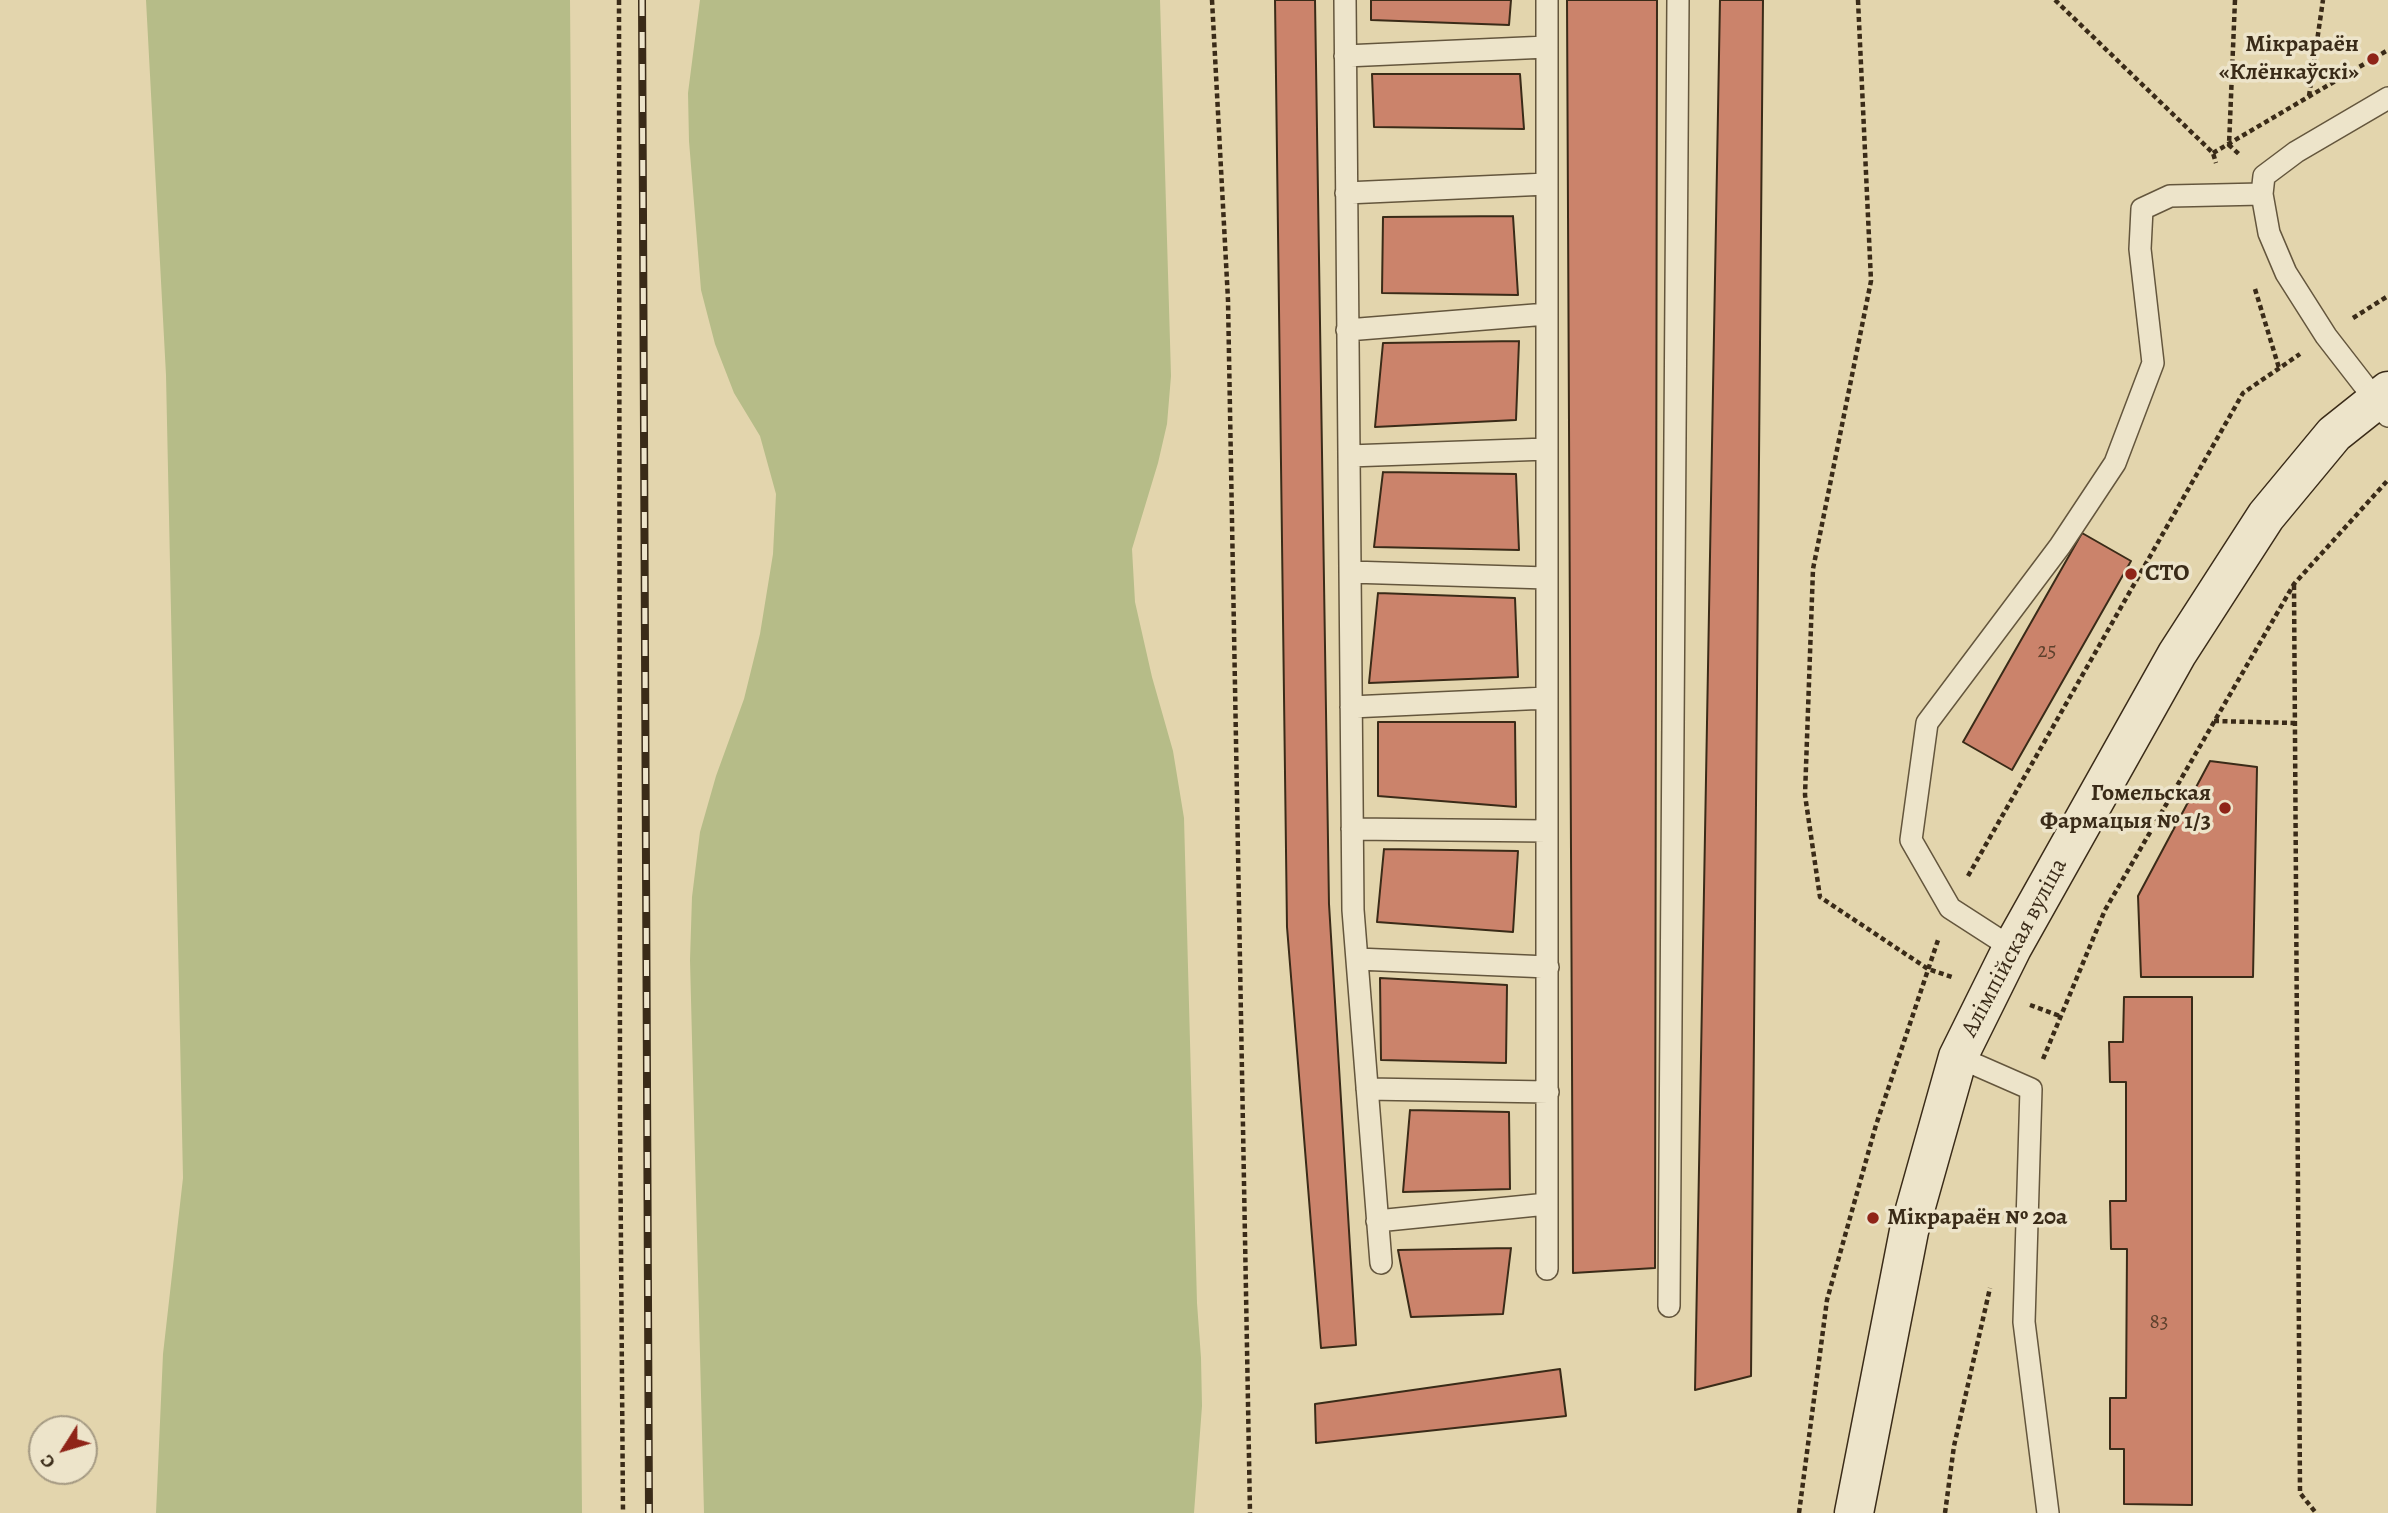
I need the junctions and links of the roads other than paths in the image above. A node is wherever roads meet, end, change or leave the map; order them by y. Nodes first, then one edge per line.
1 (1345, 0) edge
2 (1547, 0) edge
3 (1678, 0) edge
4 (1547, 47) junction
5 (1345, 56) junction
6 (2388, 98) edge
7 (1547, 184) junction
8 (2263, 185) junction
9 (1346, 193) junction
10 (1547, 314) junction
11 (1347, 330) junction
12 (2384, 402) edge
13 (1547, 449) junction
14 (1349, 456) junction
15 (1350, 572) junction
16 (1547, 578) junction
17 (1547, 698) junction
18 (1351, 707) junction
19 (1352, 829) junction
20 (1547, 831) junction
21 (2012, 948) junction
22 (1357, 959) junction
23 (1548, 967) junction
24 (1958, 1057) junction
25 (1367, 1088) junction
26 (1548, 1092) junction
27 (1547, 1204) junction
28 (1377, 1221) junction
29 (1381, 1263) dead end
30 (1548, 1269) dead end
31 (1669, 1306) dead end
32 (1854, 1513) edge
33 (2048, 1513) edge

1 - 5 lane
2 - 4 lane
3 - 31 lane
4 - 5 lane
4 - 7 lane
5 - 9 lane
6 - 8 lane
7 - 9 lane
7 - 10 lane
8 - 12 lane
8 - 21 lane
9 - 11 lane
10 - 11 lane
10 - 13 lane
11 - 14 lane
12 - 21 street, Алімпійская вуліца
13 - 14 lane
13 - 16 lane
14 - 15 lane
15 - 16 lane
15 - 18 lane
16 - 17 lane
17 - 18 lane
17 - 20 lane
18 - 19 lane
19 - 20 lane
19 - 22 lane
20 - 23 lane
21 - 24 street, Алімпійская вуліца
22 - 23 lane
22 - 25 lane
23 - 26 lane
24 - 32 street, Алімпійская вуліца
24 - 33 lane
25 - 26 lane
25 - 28 lane
26 - 27 lane
27 - 28 lane
27 - 30 lane
28 - 29 lane

